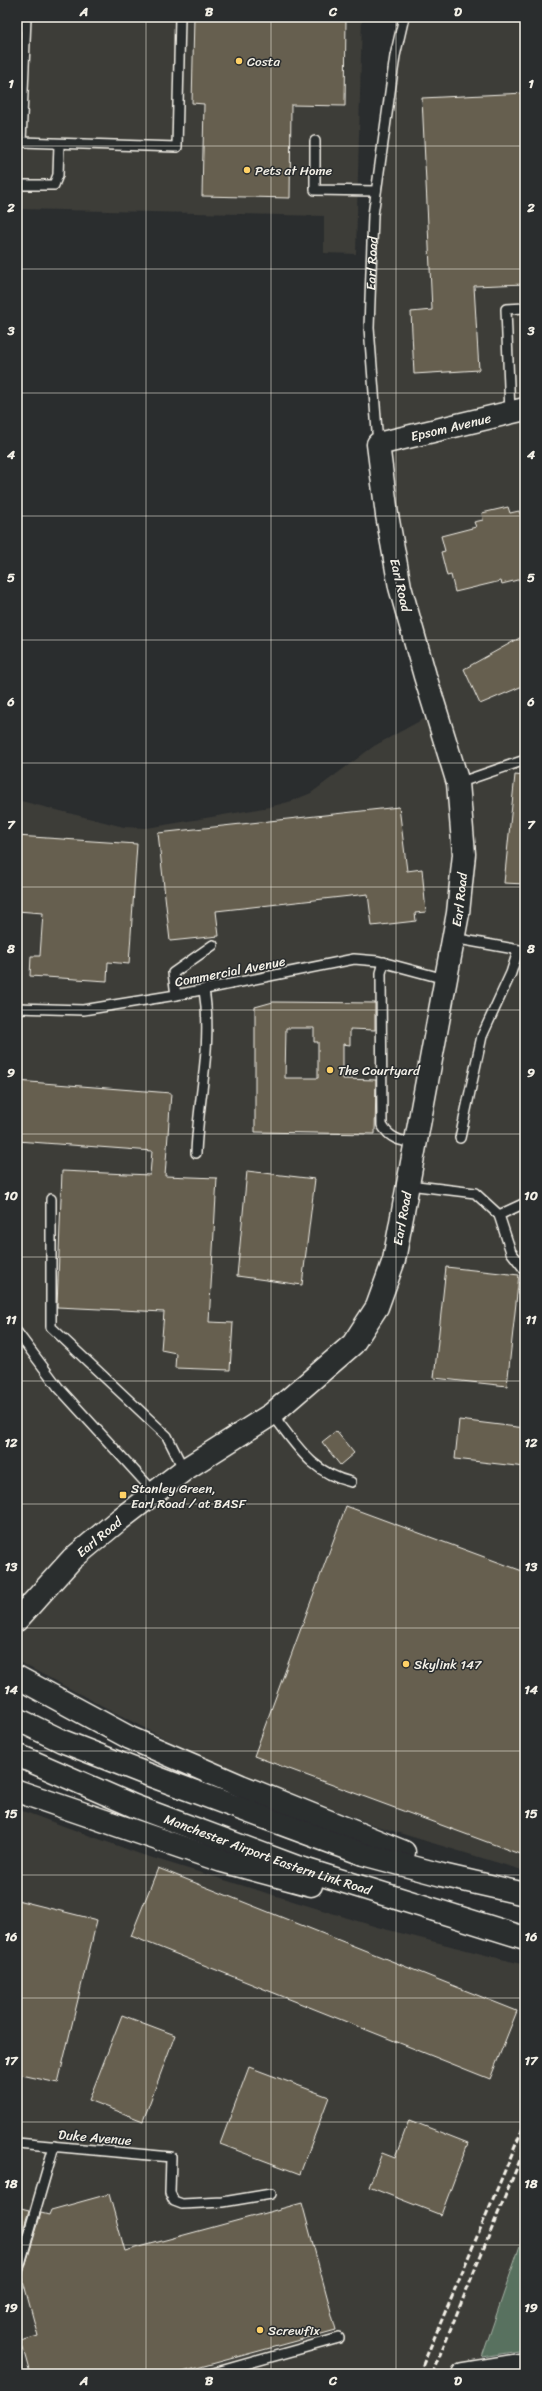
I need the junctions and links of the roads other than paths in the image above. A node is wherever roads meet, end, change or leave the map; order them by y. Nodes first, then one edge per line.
1 (26, 17) edge
2 (180, 17) edge
3 (404, 17) edge
4 (316, 141) dead end
5 (59, 144) junction
6 (17, 185) edge
7 (376, 191) junction
8 (525, 308) edge
9 (518, 411) edge
10 (378, 444) junction
11 (525, 760) edge
12 (458, 783) junction
13 (453, 938) junction
14 (213, 945) dead end
15 (521, 951) edge
16 (384, 962) junction
17 (445, 979) junction
18 (204, 990) junction
19 (176, 995) junction
20 (17, 1008) edge
21 (460, 1138) dead end
22 (417, 1144) junction
23 (196, 1153) dead end
24 (409, 1185) junction
25 (51, 1199) dead end
26 (525, 1203) edge
27 (499, 1215) junction
28 (525, 1270) edge
29 (17, 1332) edge
30 (272, 1414) junction
31 (184, 1470) junction
32 (351, 1482) dead end
33 (154, 1492) junction
34 (17, 1620) edge
35 (17, 1677) edge
36 (17, 1719) edge
37 (17, 1756) edge
38 (17, 1791) edge
39 (517, 1892) edge
40 (509, 1934) edge
41 (17, 2143) edge
42 (54, 2146) junction
43 (271, 2194) dead end
44 (17, 2274) edge
45 (339, 2338) dead end
46 (525, 2364) edge
47 (470, 2373) edge
48 (210, 2374) edge

1 - 5 lane
2 - 5 lane
3 - 7 lane, Earl Road
4 - 7 lane
5 - 6 lane
7 - 10 lane, Earl Road
8 - 9 lane
9 - 10 main road, Epsom Avenue
10 - 12 main road, Earl Road
11 - 12 lane
12 - 13 main road, Earl Road
13 - 15 lane
13 - 17 main road, Earl Road
14 - 19 lane
15 - 21 lane
16 - 17 lane, Commercial Avenue
16 - 18 lane, Commercial Avenue
16 - 22 lane
17 - 22 main road, Earl Road
18 - 19 lane, Commercial Avenue
18 - 23 lane
19 - 20 lane, Commercial Avenue
22 - 24 main road, Earl Road
24 - 27 lane
24 - 30 main road, Earl Road
25 - 31 lane
26 - 27 lane
27 - 28 lane
29 - 33 lane
30 - 31 main road, Earl Road
30 - 32 lane
31 - 33 main road, Earl Road
33 - 34 main road, Earl Road
35 - 39 main road
36 - 39 main road
37 - 40 main road, Manchester Airport Eastern Link Road
38 - 40 main road
41 - 42 lane, Duke Avenue
42 - 43 lane, Duke Avenue
42 - 44 lane
45 - 48 lane
46 - 47 main road

